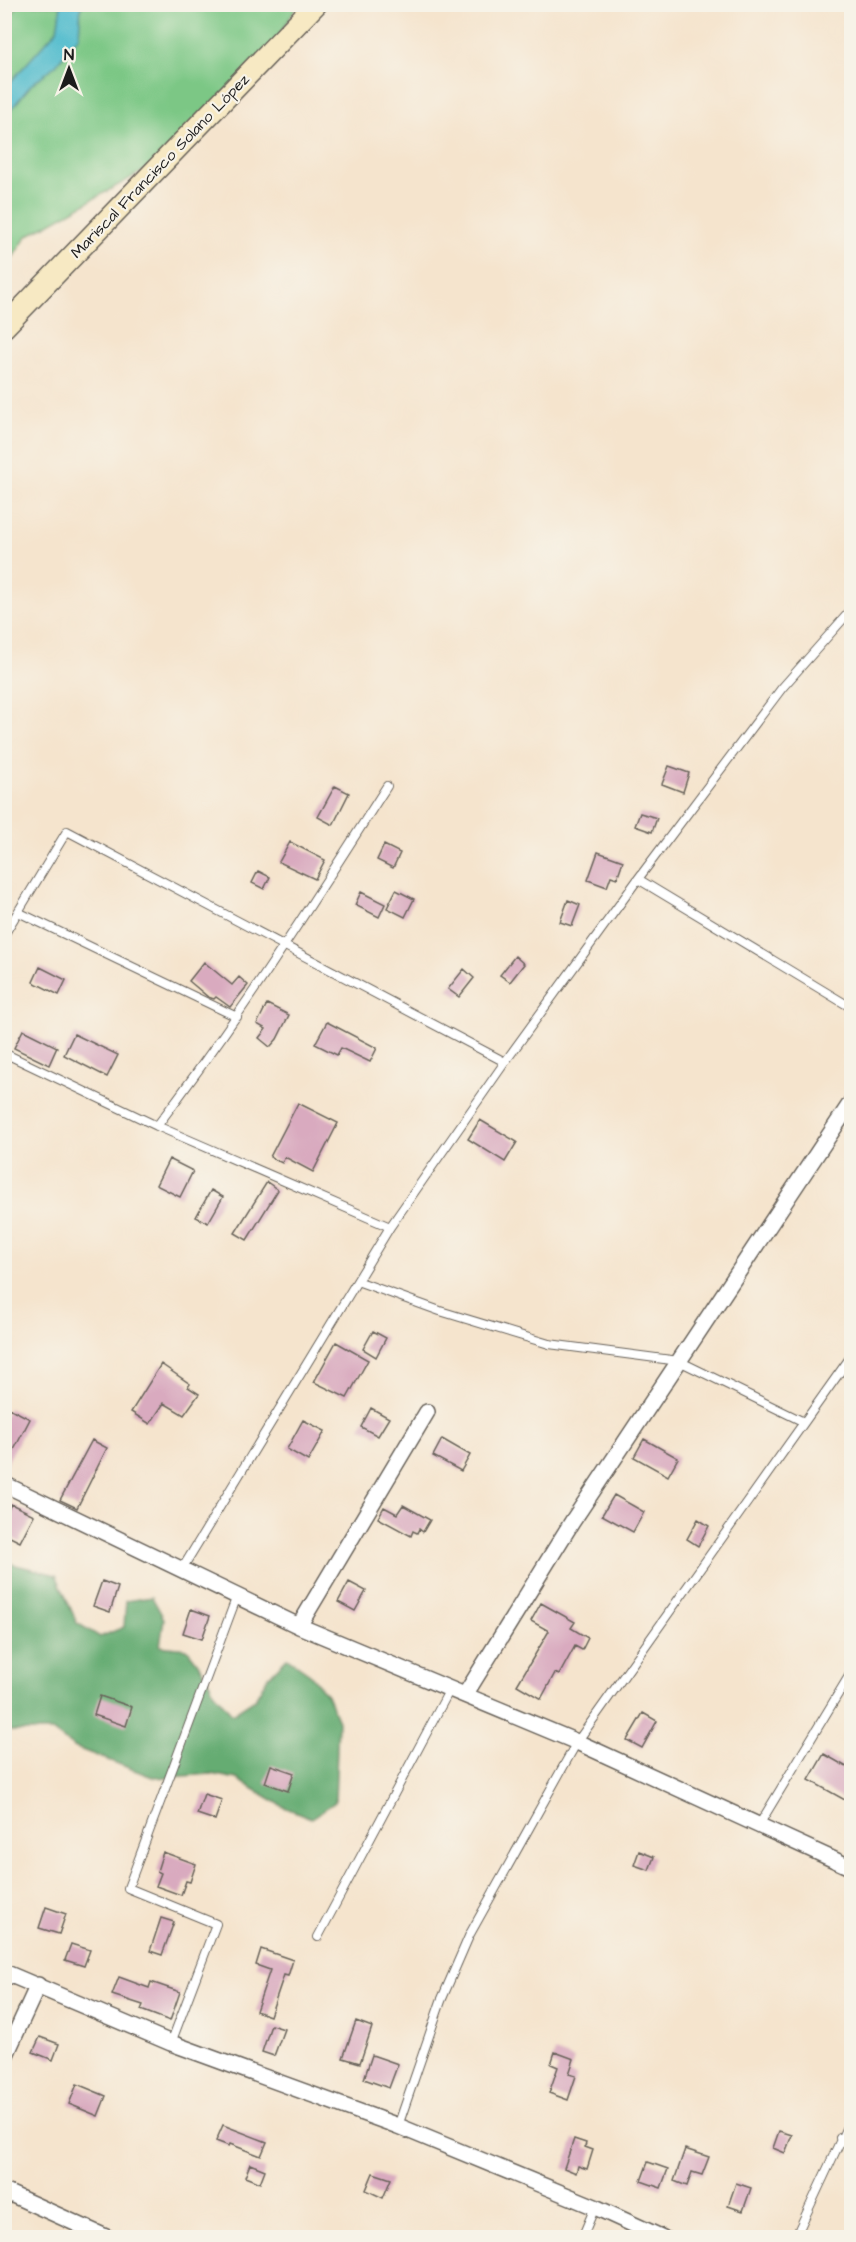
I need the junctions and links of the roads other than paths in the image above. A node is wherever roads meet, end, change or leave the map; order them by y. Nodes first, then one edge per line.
1 (316, 4) edge
2 (4, 327) edge
3 (852, 609) edge
4 (387, 786) dead end
5 (638, 879) junction
6 (18, 912) junction
7 (4, 935) edge
8 (286, 945) junction
9 (852, 1008) edge
10 (237, 1017) junction
11 (4, 1053) edge
12 (505, 1062) junction
13 (852, 1101) edge
14 (157, 1126) junction
15 (390, 1227) junction
16 (357, 1281) junction
17 (852, 1355) edge
18 (679, 1361) junction
19 (427, 1412) dead end
20 (804, 1422) junction
21 (4, 1484) edge
22 (182, 1569) junction
23 (237, 1596) junction
24 (299, 1626) junction
25 (852, 1671) edge
26 (457, 1692) junction
27 (577, 1743) junction
28 (759, 1824) junction
29 (852, 1868) edge
30 (318, 1937) dead end
31 (4, 1972) edge
32 (38, 1986) junction
33 (171, 2043) junction
34 (4, 2060) edge
35 (852, 2116) edge
36 (398, 2126) junction
37 (840, 2138) junction
38 (852, 2143) edge
39 (4, 2191) edge
40 (595, 2207) junction
41 (108, 2238) edge
42 (582, 2238) edge
43 (663, 2238) edge
44 (795, 2238) edge

1 - 2 main road, Mariscal Francisco Solano López
3 - 5 lane
4 - 8 lane
5 - 9 lane
5 - 12 lane
6 - 7 lane
6 - 8 lane
6 - 10 lane
8 - 10 lane
8 - 12 lane
10 - 14 lane
11 - 14 lane
12 - 15 lane
13 - 18 street
14 - 15 lane
15 - 16 lane
16 - 18 lane
16 - 22 lane
17 - 20 lane
18 - 20 lane
18 - 26 street
19 - 24 street
20 - 27 lane
21 - 22 street
22 - 23 street
23 - 24 street
23 - 33 lane
24 - 26 street
25 - 28 lane
26 - 27 street
26 - 30 lane
27 - 28 street
27 - 36 lane
28 - 29 street
31 - 32 street
32 - 33 street
32 - 34 street
33 - 36 street
35 - 37 lane
36 - 40 street
37 - 38 lane
37 - 44 lane
39 - 41 street
40 - 42 lane
40 - 43 street

